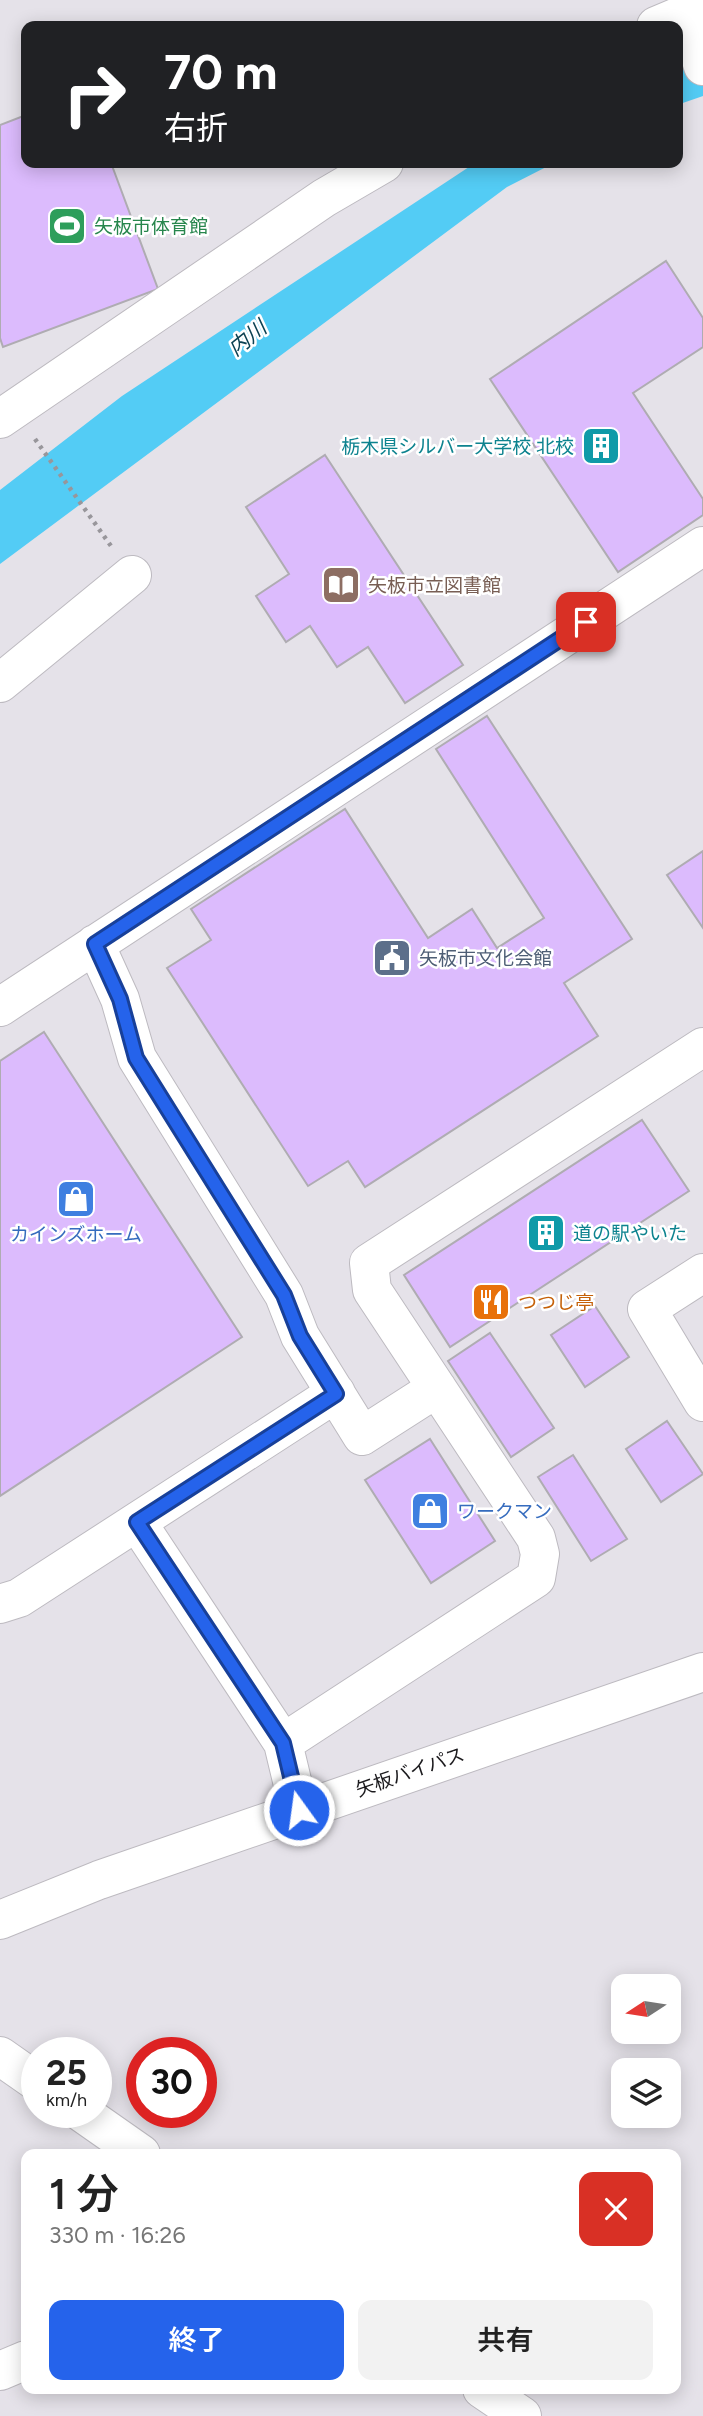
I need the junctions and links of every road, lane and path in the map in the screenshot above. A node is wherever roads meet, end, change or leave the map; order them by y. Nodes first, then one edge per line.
1 (682, 17) edge
2 (703, 66) edge
3 (375, 168) edge
4 (7, 414) edge
5 (703, 546) edge
6 (132, 575) joint
7 (0, 683) edge
8 (95, 944) junction
9 (0, 1007) edge
10 (698, 1061) edge
11 (703, 1273) edge
12 (437, 1388) junction
13 (336, 1394) junction
14 (703, 1402) edge
15 (137, 1522) junction
16 (0, 1604) edge
17 (703, 1672) edge
18 (283, 1743) junction
19 (299, 1810) junction
20 (0, 1920) edge
21 (0, 2056) edge
22 (21, 2071) edge
23 (104, 2128) edge
24 (134, 2149) edge
25 (21, 2362) edge
26 (0, 2371) edge
27 (489, 2394) edge
28 (522, 2416) edge

1 - 2 main road
3 - 4 main road
4 - 6 path
5 - 8 main road
6 - 7 main road
8 - 9 main road
8 - 13 main road
10 - 12 main road
11 - 14 main road
12 - 13 main road
12 - 18 main road
13 - 15 main road
15 - 16 main road
15 - 18 main road
17 - 19 main road, 矢板バイパス
18 - 19 main road
19 - 20 main road, 矢板バイパス
21 - 22 main road
23 - 24 main road
25 - 26 main road
27 - 28 main road

